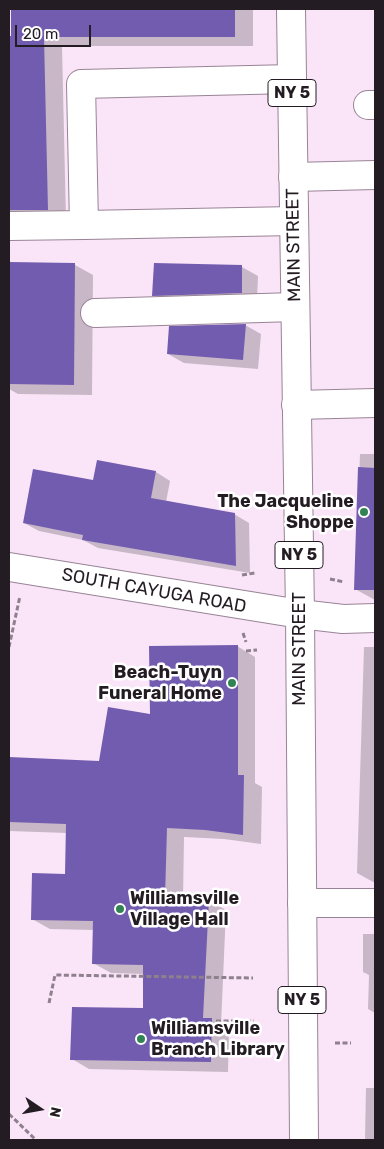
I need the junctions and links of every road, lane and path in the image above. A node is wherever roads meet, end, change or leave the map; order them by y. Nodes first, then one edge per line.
1 (292, 9) edge
2 (292, 79) junction
3 (375, 175) edge
4 (293, 177) junction
5 (294, 221) junction
6 (84, 225) junction
7 (9, 226) edge
8 (295, 306) junction
9 (95, 313) dead end
10 (375, 403) edge
11 (296, 405) junction
12 (255, 572) dead end
13 (242, 575) dead end
14 (15, 577) edge
15 (330, 579) dead end
16 (344, 582) dead end
17 (300, 614) junction
18 (375, 618) edge
19 (243, 633) dead end
20 (246, 642) dead end
21 (9, 647) edge
22 (257, 650) dead end
23 (246, 651) dead end
24 (302, 903) junction
25 (375, 903) edge
26 (254, 978) dead end
27 (50, 1003) dead end
28 (216, 1021) dead end
29 (254, 1021) dead end
30 (351, 1043) dead end
31 (335, 1044) dead end
32 (255, 1045) dead end
33 (263, 1045) dead end
34 (9, 1114) edge
35 (36, 1140) edge
36 (304, 1140) edge

1 - 2 main road, MAIN STREET / NY 5
2 - 4 main road, MAIN STREET / NY 5
2 - 6 main road
3 - 4 main road
4 - 5 main road, MAIN STREET / NY 5
5 - 6 main road
5 - 8 main road, MAIN STREET / NY 5
6 - 7 main road
8 - 9 main road
8 - 11 main road, MAIN STREET / NY 5
10 - 11 main road
11 - 17 main road, MAIN STREET / NY 5
12 - 13 path
14 - 17 main road, SOUTH CAYUGA ROAD
14 - 21 path
15 - 16 path
17 - 18 main road, SOUTH CAYUGA ROAD
17 - 24 main road, MAIN STREET / NY 5
19 - 20 path
22 - 23 path
24 - 25 main road
24 - 36 main road, MAIN STREET / NY 5
26 - 27 path
28 - 29 path
30 - 31 path
32 - 33 path
34 - 35 path

